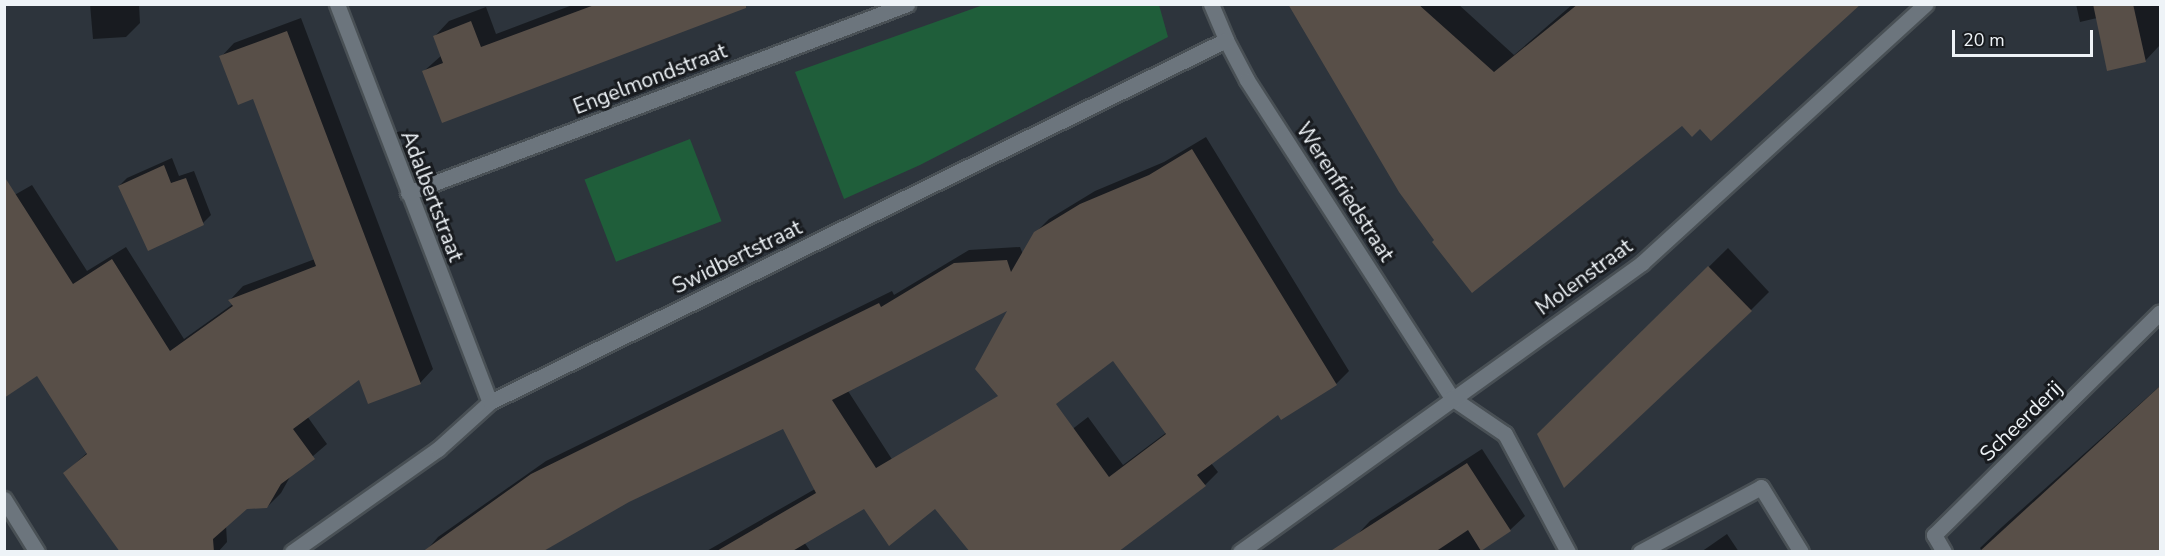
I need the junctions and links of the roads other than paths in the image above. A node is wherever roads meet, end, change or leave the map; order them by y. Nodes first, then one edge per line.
1 (337, 4) edge
2 (907, 4) edge
3 (1211, 4) edge
4 (1926, 4) edge
5 (1226, 40) junction
6 (408, 193) junction
7 (2155, 318) edge
8 (1452, 398) junction
9 (490, 402) junction
10 (4, 500) edge
11 (37, 552) edge
12 (292, 552) edge
13 (1240, 552) edge
14 (1568, 552) edge
15 (1640, 552) edge
16 (1801, 552) edge
17 (1944, 552) edge

1 - 6 street, Adalbertstraat
2 - 6 street, Engelmondstraat
3 - 5 street, Werenfriedstraat
4 - 8 street, Molenstraat
5 - 8 street, Werenfriedstraat
5 - 9 street, Swidbertstraat
6 - 9 street, Adalbertstraat
7 - 17 street, Scheerderij
8 - 13 street, Molenstraat
8 - 14 street
9 - 12 street, Swidbertstraat
10 - 11 street
15 - 16 street

